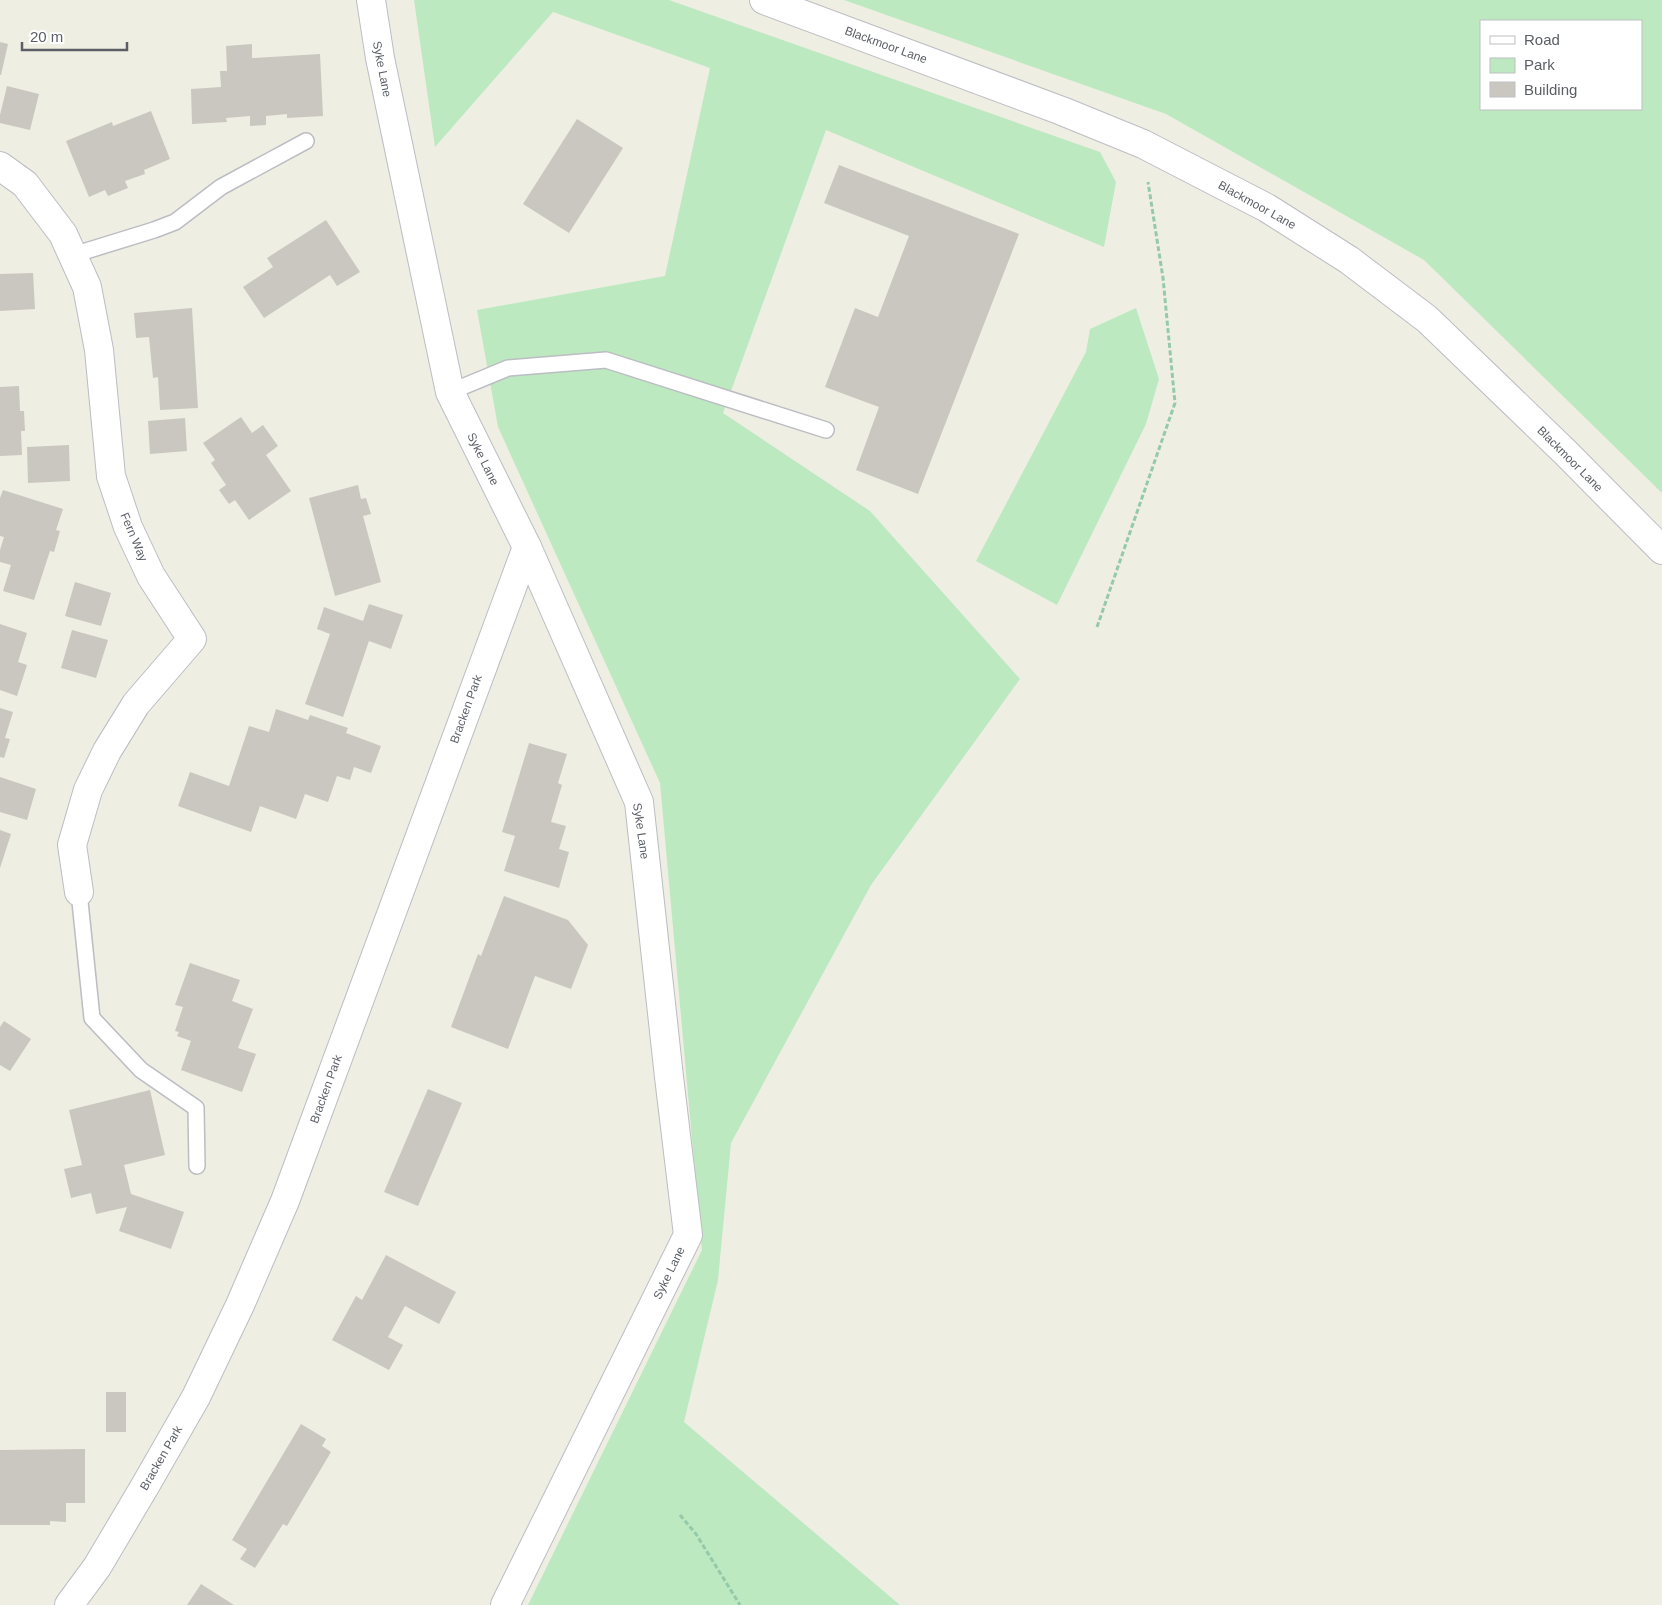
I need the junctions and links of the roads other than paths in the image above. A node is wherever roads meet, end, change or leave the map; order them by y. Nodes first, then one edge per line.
1 (371, 0) edge
2 (764, 0) edge
3 (306, 141) dead end
4 (0, 166) edge
5 (73, 256) junction
6 (450, 392) junction
7 (826, 430) dead end
8 (526, 547) junction
9 (1662, 550) edge
10 (79, 892) joint
11 (197, 1166) dead end
12 (69, 1605) edge
13 (505, 1605) edge

1 - 6 street, Syke Lane
2 - 9 street, Blackmoor Lane
3 - 5 lane
4 - 5 street, Fern Way
5 - 10 street, Fern Way
6 - 7 lane
6 - 8 street, Syke Lane
8 - 12 street, Bracken Park
8 - 13 street, Syke Lane
10 - 11 lane

